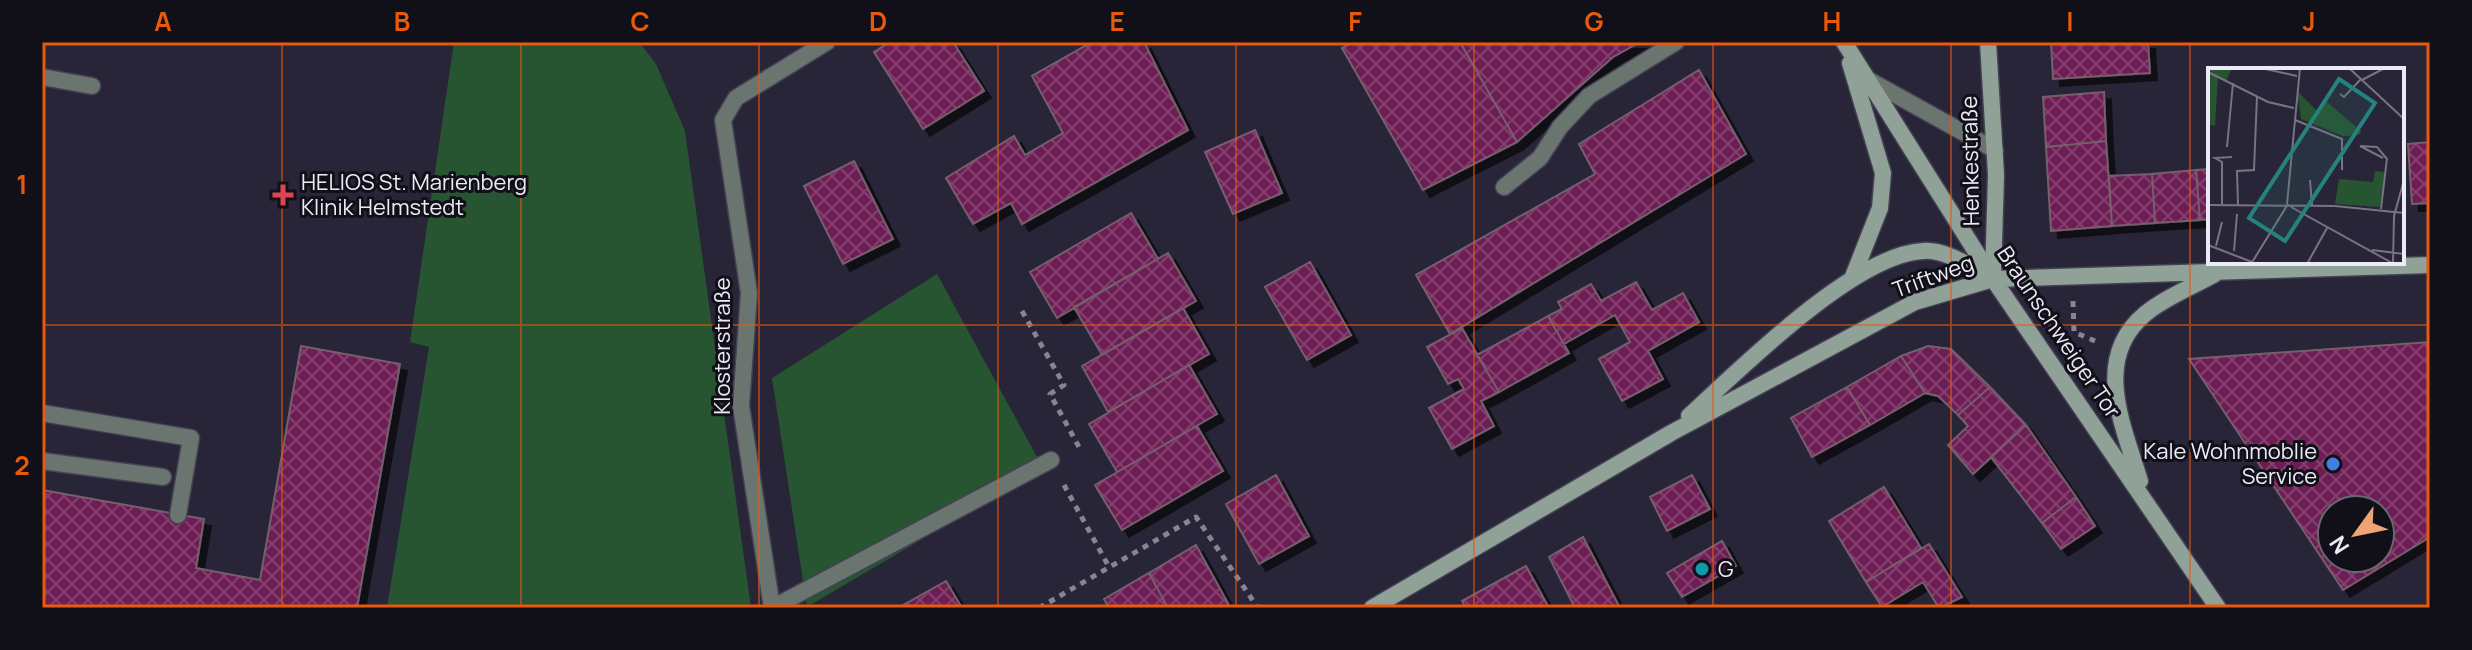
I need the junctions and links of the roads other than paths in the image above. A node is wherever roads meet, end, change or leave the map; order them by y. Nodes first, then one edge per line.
1 (827, 42) edge
2 (1676, 42) edge
3 (1844, 42) edge
4 (1988, 42) edge
5 (42, 77) edge
6 (1867, 79) junction
7 (92, 86) dead end
8 (1995, 150) junction
9 (1504, 187) dead end
10 (2430, 265) edge
11 (2216, 274) junction
12 (1852, 279) junction
13 (1993, 279) junction
14 (42, 413) edge
15 (1671, 433) junction
16 (1051, 460) dead end
17 (42, 461) edge
18 (163, 477) dead end
19 (2145, 497) junction
20 (178, 515) dead end
21 (772, 608) edge
22 (1372, 608) edge
23 (2218, 608) edge

1 - 21 street, Klosterstraße
2 - 9 street
3 - 6 main road, Braunschweiger Tor
3 - 12 main road
4 - 8 main road, Henkestraße
5 - 7 street
6 - 8 street, Braunschweiger Tor
6 - 13 main road, Braunschweiger Tor
8 - 13 main road, Henkestraße
10 - 11 main road
11 - 13 main road
11 - 19 main road
12 - 13 main road, Triftweg
12 - 15 main road, Triftweg
13 - 15 main road, Triftweg
13 - 19 main road, Braunschweiger Tor
14 - 20 street
15 - 22 main road, Triftweg
16 - 21 street
17 - 18 street
19 - 23 main road, Braunschweiger Tor

